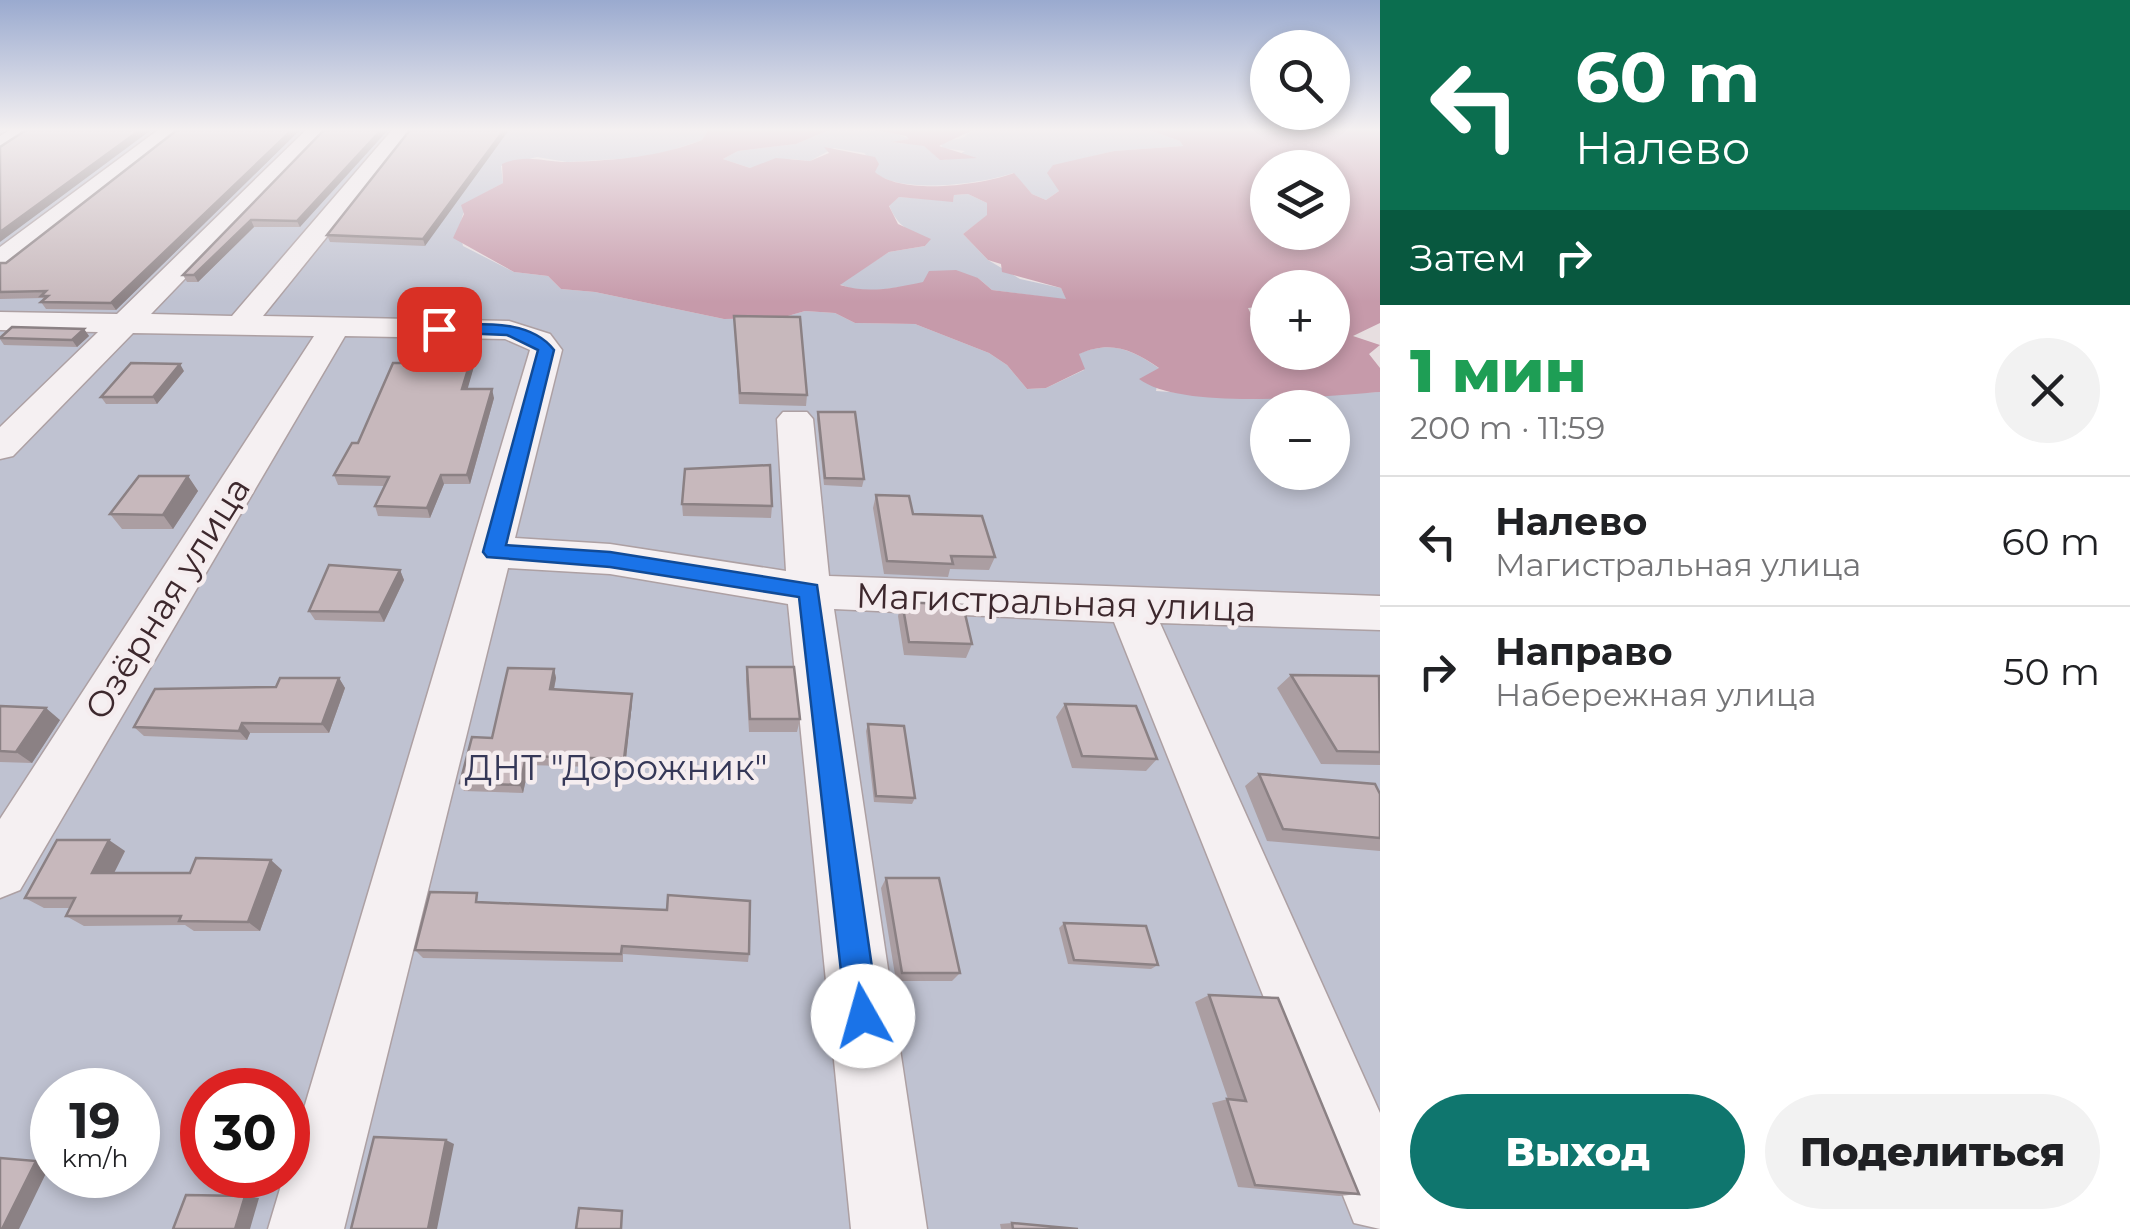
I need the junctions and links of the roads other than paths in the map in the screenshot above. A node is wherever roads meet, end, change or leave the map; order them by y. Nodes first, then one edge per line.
1 (96, 187) edge
2 (260, 187) edge
3 (356, 187) edge
4 (0, 260) edge
5 (0, 321) edge
6 (124, 323) junction
7 (240, 324) junction
8 (335, 326) junction
9 (795, 419) dead end
10 (0, 448) edge
11 (494, 552) junction
12 (809, 590) junction
13 (1131, 609) junction
14 (1380, 613) edge
15 (0, 870) edge
16 (1380, 1197) edge
17 (306, 1229) edge
18 (889, 1229) edge

1 - 4 street
2 - 6 street
3 - 7 street
5 - 6 street
6 - 7 street
6 - 10 street
7 - 8 street
8 - 11 street
8 - 15 street, Озёрная улица
9 - 12 street
11 - 12 street, Магистральная улица
11 - 17 street
12 - 13 street, Магистральная улица
12 - 18 street
13 - 14 street, Магистральная улица
13 - 16 street

